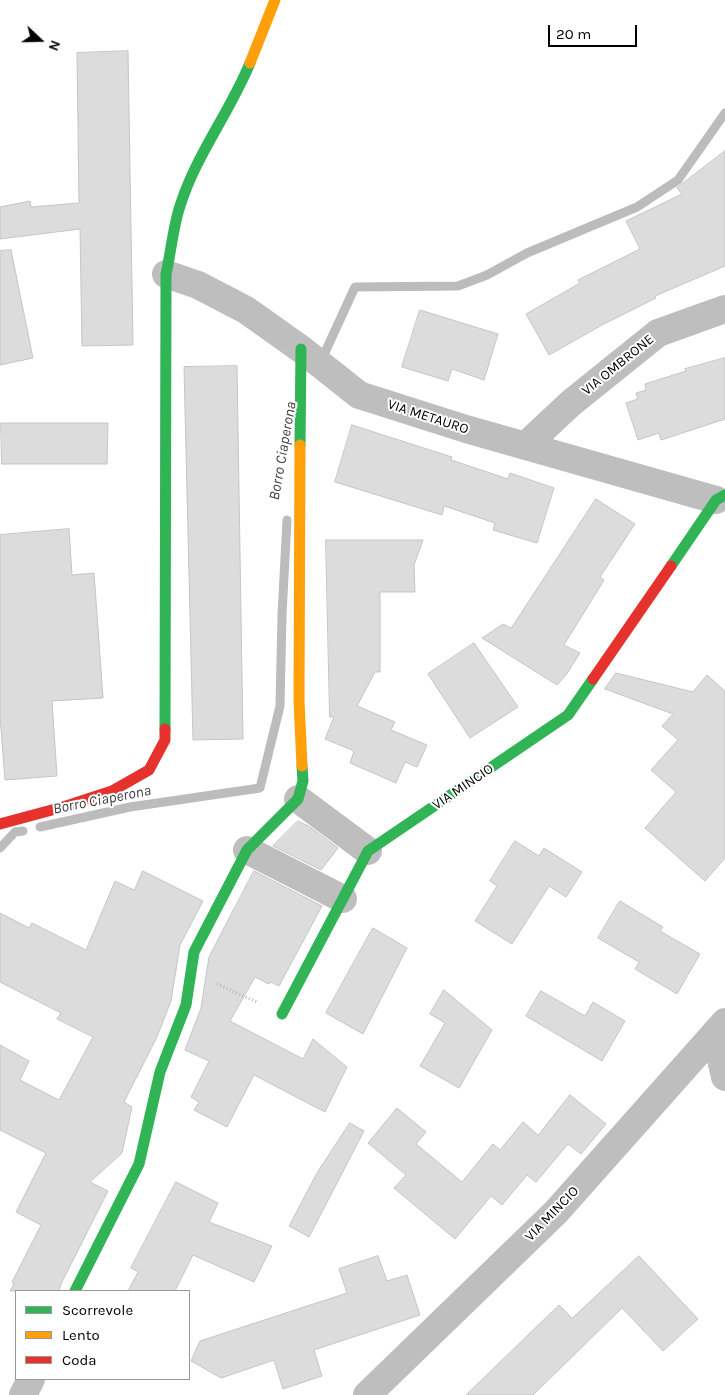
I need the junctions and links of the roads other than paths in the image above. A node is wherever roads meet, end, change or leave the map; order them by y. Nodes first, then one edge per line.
1 (275, 0) edge
2 (166, 274) junction
3 (725, 309) edge
4 (305, 352) junction
5 (525, 446) junction
6 (721, 498) edge
7 (298, 799) junction
8 (0, 824) edge
9 (247, 850) junction
10 (368, 851) junction
11 (343, 898) junction
12 (282, 1014) road end
13 (720, 1027) edge
14 (725, 1077) edge
15 (76, 1290) edge
16 (30, 1380) edge
17 (23, 1395) edge
18 (367, 1395) edge

1 - 2 street
2 - 4 street, VIA METAURO
2 - 8 street
3 - 5 street, VIA OMBRONE
4 - 5 street, VIA METAURO
4 - 7 street
5 - 6 street, VIA METAURO
6 - 10 street, VIA MINCIO
7 - 9 street
7 - 10 street
9 - 11 street
9 - 15 street
10 - 11 street, VIA MINCIO
11 - 12 street, VIA MINCIO
13 - 14 street
13 - 18 street, VIA MINCIO
16 - 17 street

